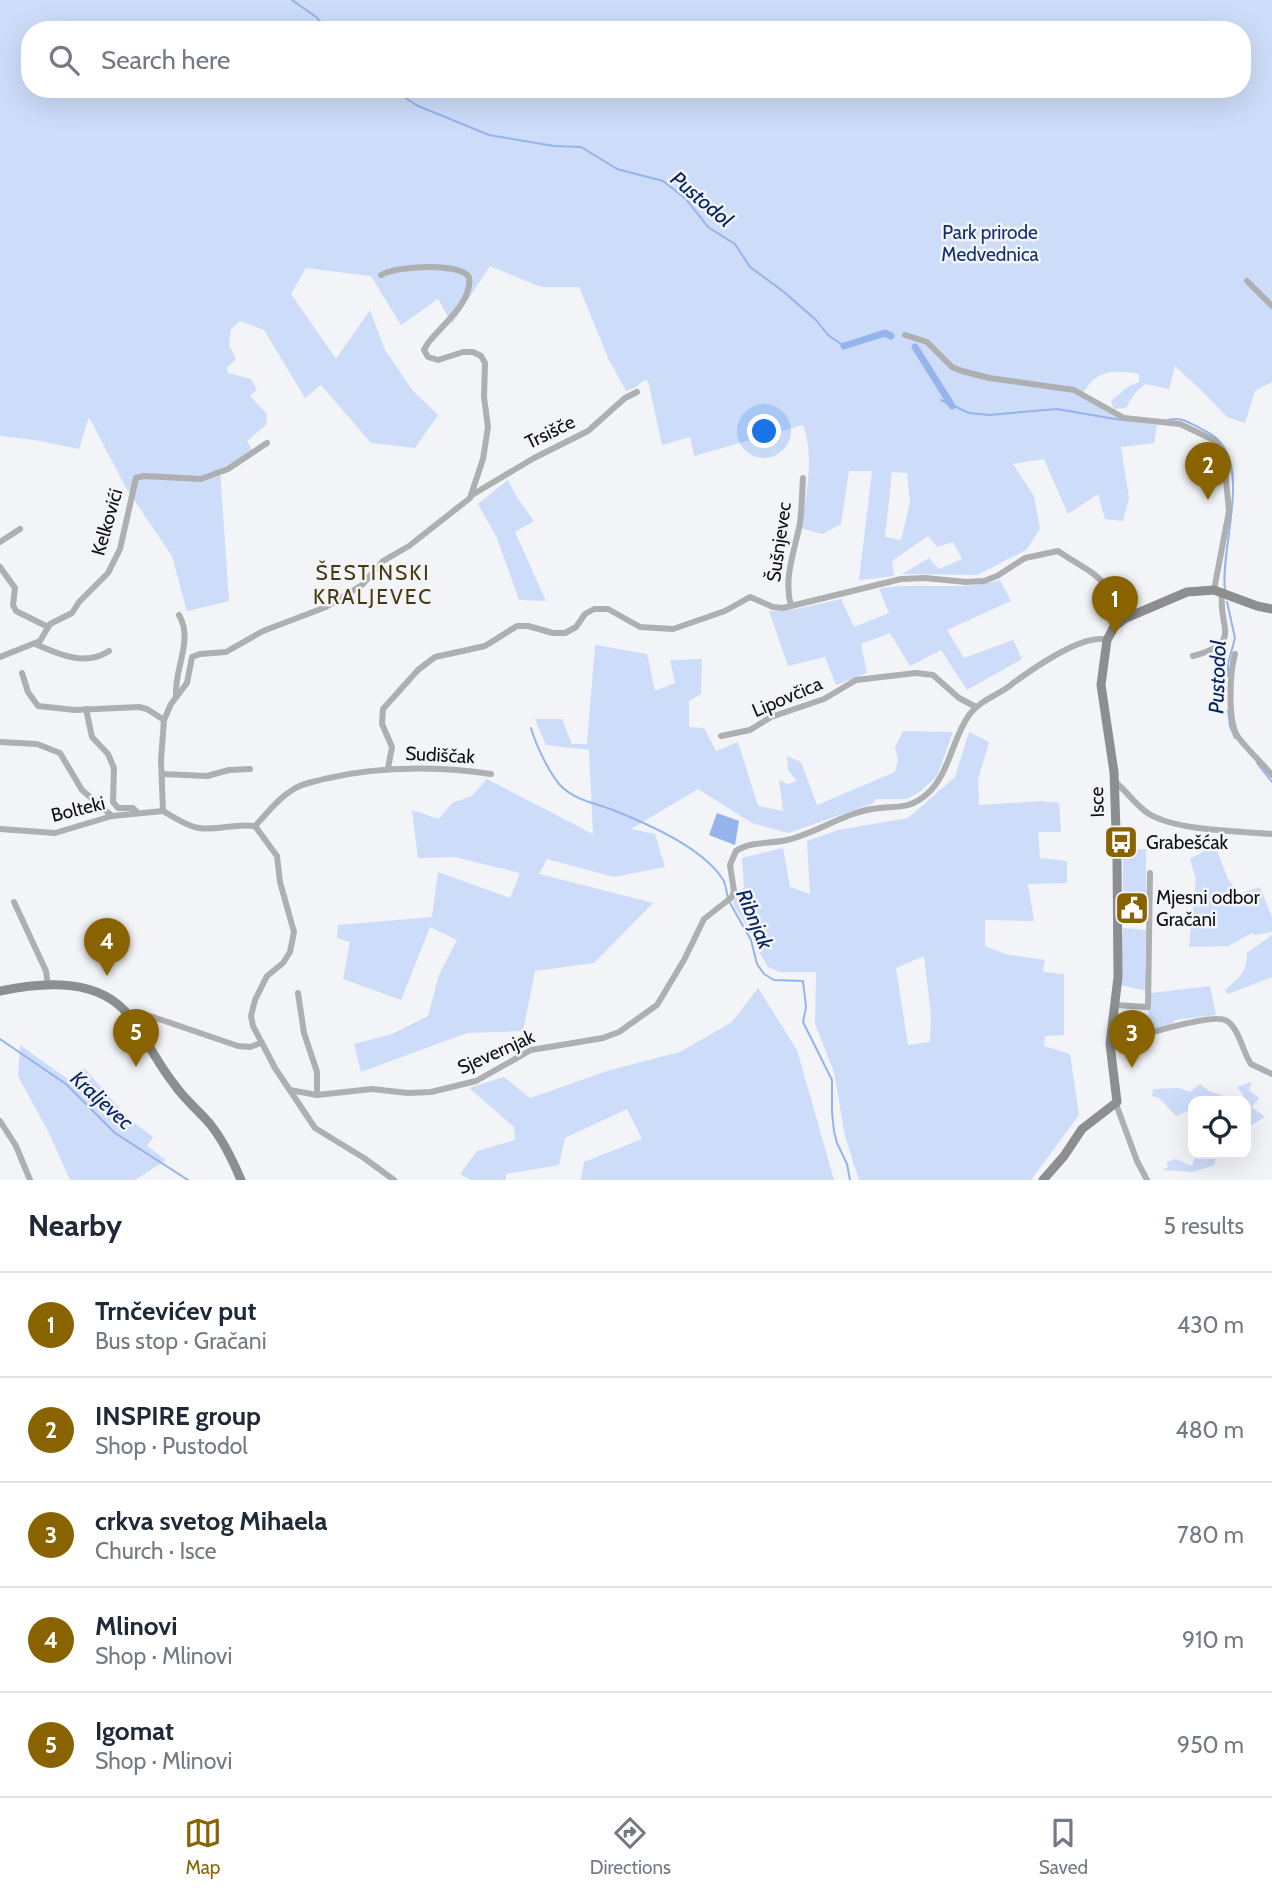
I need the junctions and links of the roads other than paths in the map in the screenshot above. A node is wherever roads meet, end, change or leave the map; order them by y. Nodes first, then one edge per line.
1 (381, 275) dead end
2 (1247, 281) dead end
3 (1272, 306) edge
4 (905, 335) dead end
5 (637, 392) dead end
6 (267, 443) dead end
7 (803, 478) dead end
8 (472, 495) junction
9 (20, 529) dead end
10 (0, 542) edge
11 (0, 567) edge
12 (1218, 591) junction
13 (791, 606) junction
14 (1115, 609) junction
15 (1272, 609) edge
16 (179, 615) dead end
17 (1126, 618) junction
18 (48, 627) junction
19 (1114, 627) junction
20 (1107, 640) junction
21 (35, 644) junction
22 (109, 651) dead end
23 (1235, 654) dead end
24 (1193, 656) dead end
25 (0, 657) edge
26 (22, 673) dead end
27 (176, 696) junction
28 (976, 707) junction
29 (86, 709) junction
30 (164, 720) junction
31 (721, 736) dead end
32 (0, 743) edge
33 (388, 768) junction
34 (250, 769) dead end
35 (162, 774) junction
36 (491, 774) dead end
37 (1272, 775) edge
38 (1114, 781) junction
39 (163, 811) junction
40 (138, 813) junction
41 (113, 816) junction
42 (255, 826) junction
43 (0, 829) edge
44 (1272, 834) edge
45 (1150, 873) dead end
46 (14, 902) dead end
47 (48, 986) junction
48 (0, 991) edge
49 (298, 993) dead end
50 (1115, 1005) junction
51 (131, 1018) junction
52 (261, 1043) junction
53 (1110, 1044) junction
54 (1272, 1074) edge
55 (290, 1090) junction
56 (317, 1095) junction
57 (1116, 1104) junction
58 (0, 1121) edge
59 (30, 1180) edge
60 (241, 1180) edge
61 (394, 1180) edge
62 (1043, 1180) edge
63 (1147, 1180) edge

1 - 8 street
2 - 3 street
4 - 12 street
5 - 8 street, Trsišče
6 - 18 street, Kelkovići
7 - 13 street, Šušnjevec
8 - 27 street
9 - 10 street
11 - 18 street
12 - 15 street
12 - 17 street
12 - 24 street
13 - 14 street
13 - 33 street, Šušnjevec
14 - 17 street
14 - 19 street
16 - 27 street
17 - 19 street
18 - 21 street, Kelkovići
19 - 20 street
20 - 28 street
20 - 38 street, Isce
21 - 22 street
21 - 25 street
23 - 37 street
26 - 29 street
27 - 30 street
28 - 31 street, Lipovčica
28 - 56 street, Sjevernjak
29 - 30 street
29 - 40 street
30 - 35 street
32 - 41 street
33 - 36 street, Sudiščak
33 - 42 street
34 - 35 street
35 - 39 street
38 - 44 street
38 - 50 street, Isce
39 - 40 street, Bolteki
39 - 42 street
40 - 41 street, Bolteki
41 - 43 street, Bolteki
42 - 52 street
45 - 50 street
46 - 47 street
47 - 48 street
47 - 51 street
49 - 56 street
50 - 53 street, Isce
51 - 52 street
51 - 60 street
52 - 55 street
53 - 54 street
53 - 57 street, Isce
55 - 56 street, Sjevernjak
55 - 61 street
57 - 62 street
57 - 63 street
58 - 59 street

